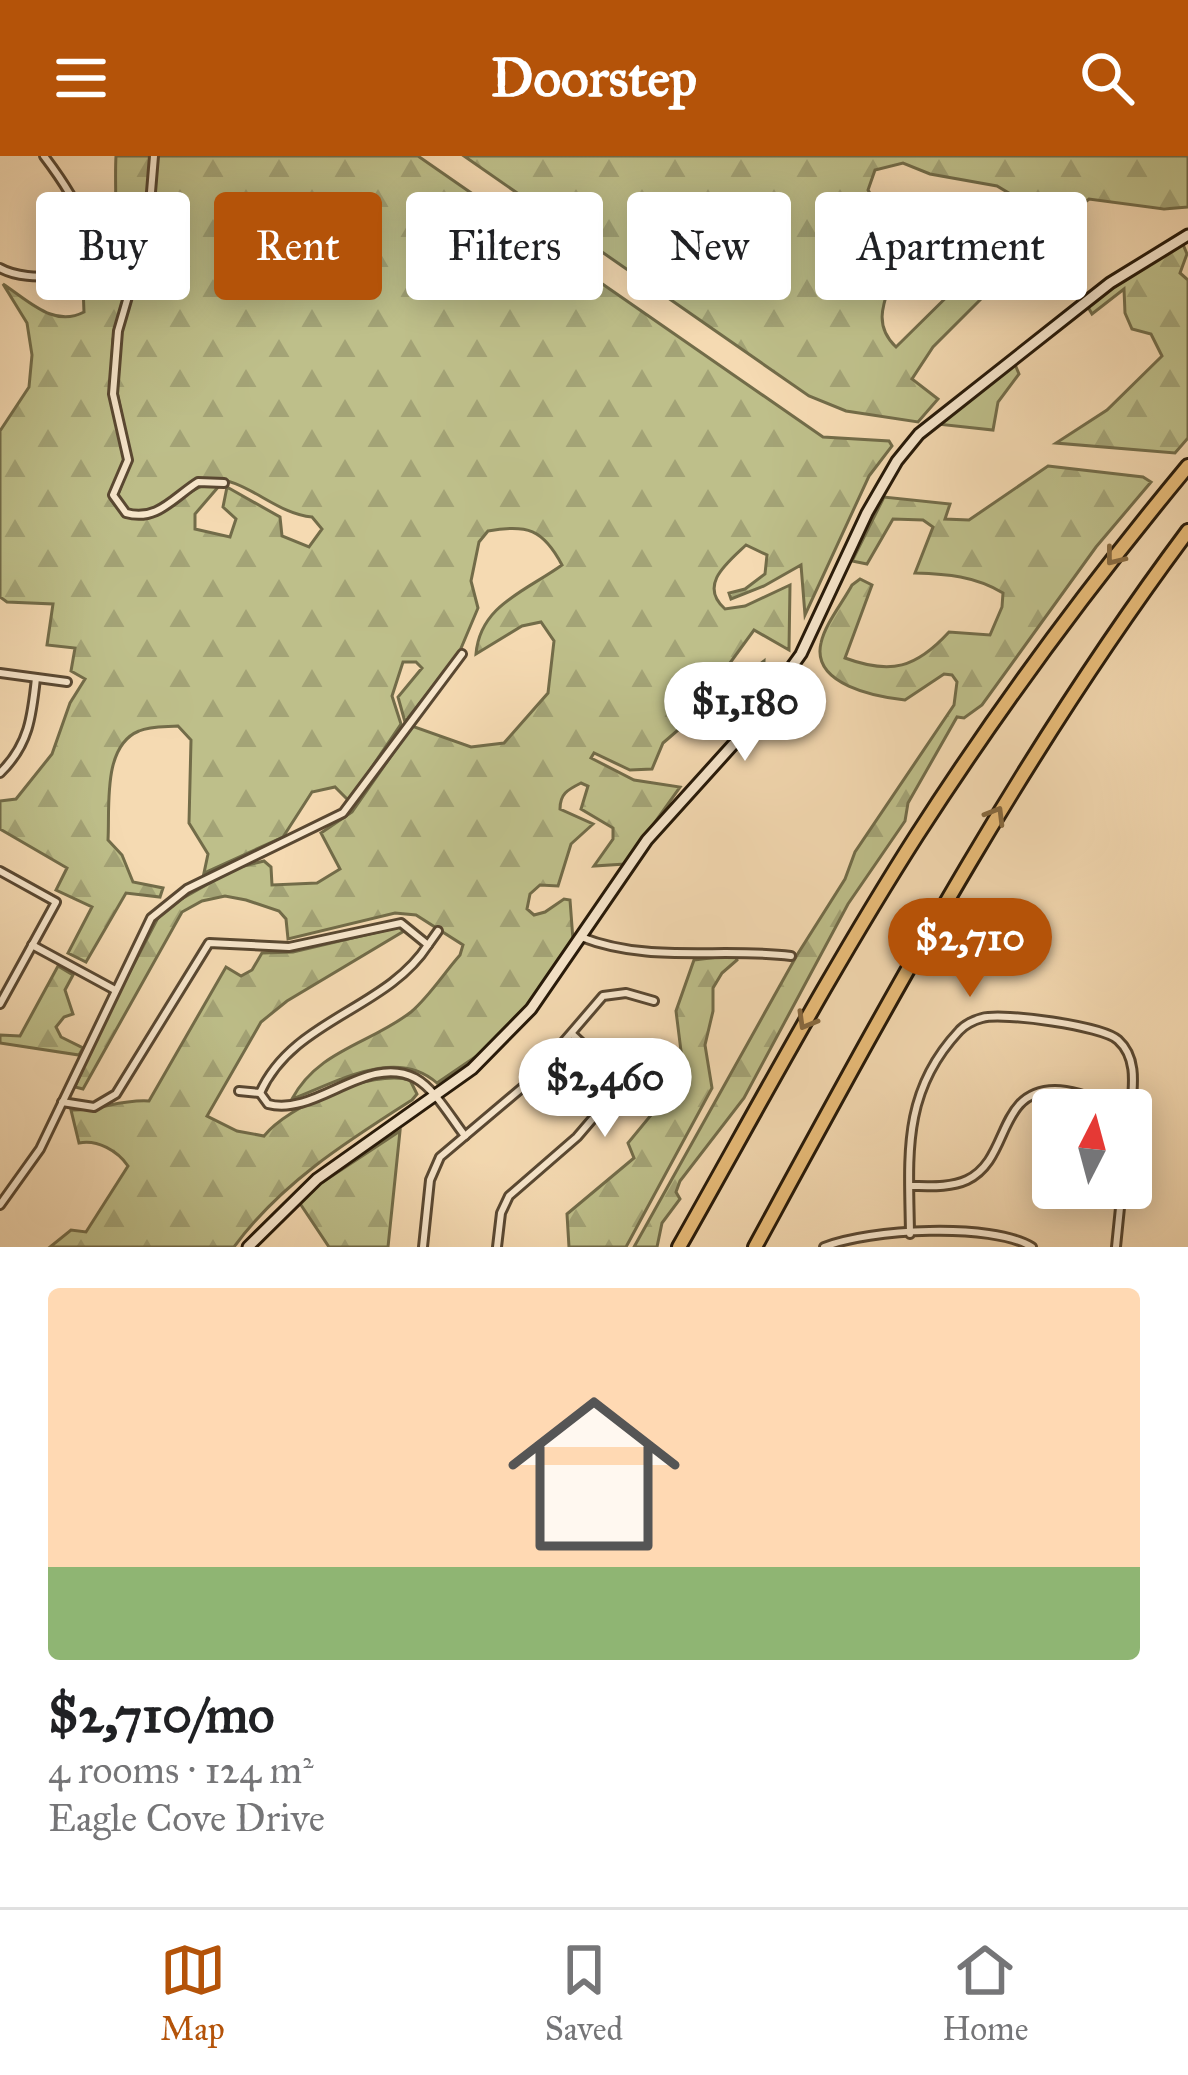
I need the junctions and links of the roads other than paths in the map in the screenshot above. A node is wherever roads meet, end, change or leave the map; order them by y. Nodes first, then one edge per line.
1 (44, 156) edge
2 (154, 156) edge
3 (1188, 235) edge
4 (0, 268) edge
5 (1188, 466) edge
6 (224, 483) dead end
7 (1188, 531) edge
8 (462, 654) dead end
9 (0, 673) edge
10 (36, 678) junction
11 (67, 682) dead end
12 (0, 773) edge
13 (0, 871) edge
14 (438, 932) dead end
15 (581, 937) junction
16 (32, 944) junction
17 (428, 945) junction
18 (791, 956) dead end
19 (116, 990) junction
20 (654, 1000) dead end
21 (0, 1004) edge
22 (572, 1035) junction
23 (1131, 1089) edge
24 (239, 1091) dead end
25 (260, 1093) junction
26 (1032, 1095) edge
27 (435, 1098) junction
28 (61, 1102) junction
29 (465, 1136) junction
30 (910, 1186) junction
31 (0, 1205) edge
32 (1121, 1209) edge
33 (910, 1234) junction
34 (248, 1247) edge
35 (423, 1247) edge
36 (497, 1247) edge
37 (679, 1247) edge
38 (755, 1247) edge
39 (824, 1247) edge
40 (1032, 1247) edge
41 (1116, 1247) edge

1 - 4 street
2 - 6 street
3 - 15 street
5 -> 37 highway
38 -> 7 highway
8 - 19 street
9 - 10 street
10 - 11 street
10 - 12 street
13 - 16 street
14 - 17 street
15 - 18 street
15 - 27 street
16 - 19 street
16 - 21 street
17 - 25 street
17 - 28 street
19 - 28 street
20 - 22 street
22 - 29 street
22 - 36 street
23 - 30 street
24 - 25 street
25 - 27 street
26 - 30 street
27 - 29 street
27 - 34 street
28 - 31 street
29 - 35 street
30 - 33 street
32 - 41 street
33 - 39 street
33 - 40 street

